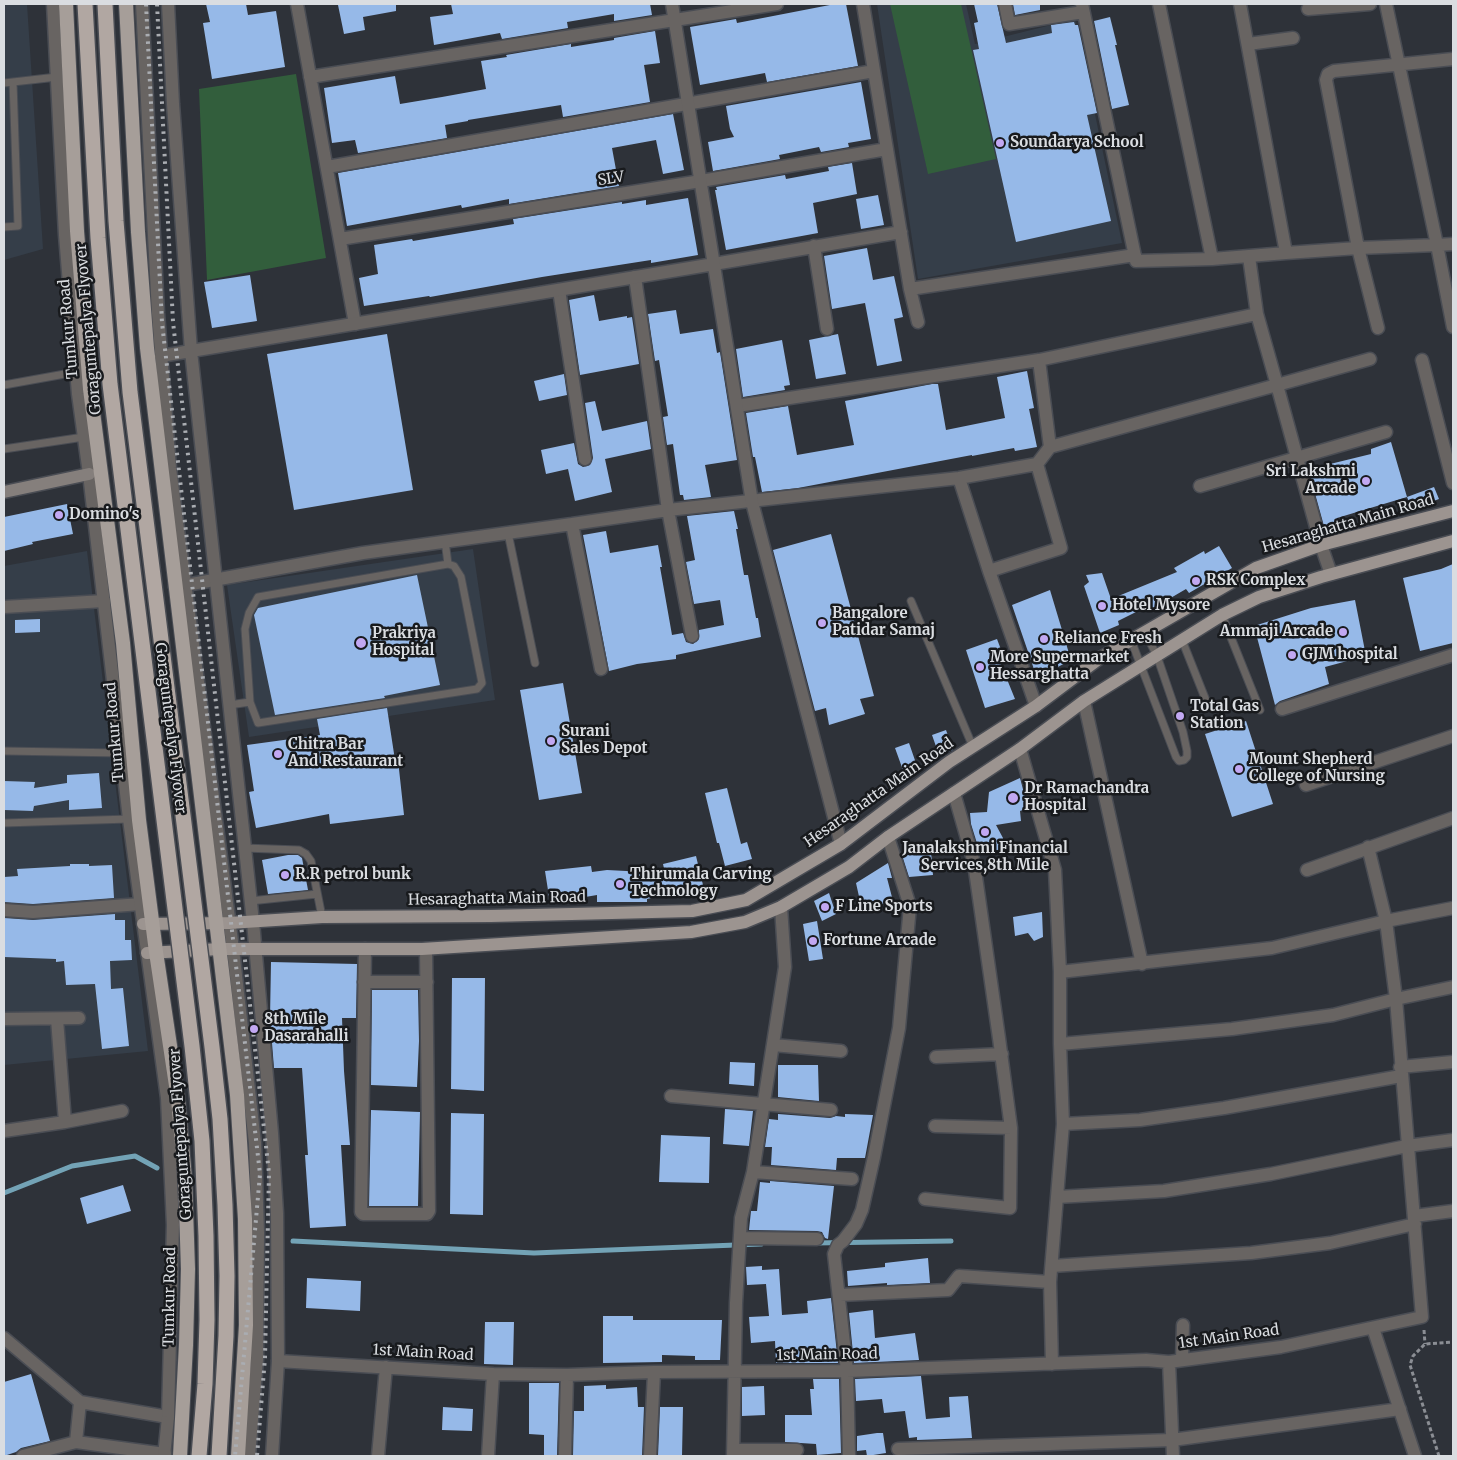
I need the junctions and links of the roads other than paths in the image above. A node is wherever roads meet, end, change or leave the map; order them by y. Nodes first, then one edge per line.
1 (53, 4) edge
2 (66, 4) edge
3 (85, 4) edge
4 (105, 4) edge
5 (126, 4) edge
6 (142, 4) edge
7 (168, 4) edge
8 (297, 4) edge
9 (672, 4) edge
10 (777, 4) edge
11 (863, 4) edge
12 (1005, 4) edge
13 (1159, 4) edge
14 (1240, 4) edge
15 (1370, 4) edge
16 (1386, 4) edge
17 (1082, 8) edge
18 (1308, 9) dead end
19 (675, 20) junction
20 (1293, 38) dead end
21 (1248, 44) junction
22 (1453, 60) edge
23 (1398, 64) junction
24 (874, 70) junction
25 (57, 77) junction
26 (310, 77) junction
27 (13, 82) junction
28 (4, 83) edge
29 (688, 104) junction
30 (887, 148) junction
31 (326, 166) junction
32 (701, 181) junction
33 (70, 214) junction
34 (4, 227) edge
35 (901, 232) junction
36 (340, 239) junction
37 (1453, 244) edge
38 (1437, 245) junction
39 (814, 246) junction
40 (1358, 248) junction
41 (1286, 253) junction
42 (1135, 256) junction
43 (1249, 257) junction
44 (1212, 259) junction
45 (714, 264) junction
46 (635, 277) junction
47 (910, 289) junction
48 (559, 290) junction
49 (1257, 314) junction
50 (918, 322) dead end
51 (355, 324) junction
52 (1453, 327) edge
53 (1378, 328) dead end
54 (827, 329) dead end
55 (191, 351) junction
56 (161, 356) junction
57 (1370, 359) dead end
58 (1039, 360) junction
59 (1422, 360) dead end
60 (76, 372) junction
61 (4, 385) edge
62 (1277, 385) junction
63 (737, 406) junction
64 (1386, 432) dead end
65 (84, 437) junction
66 (1050, 447) junction
67 (4, 449) edge
68 (585, 459) dead end
69 (1296, 459) junction
70 (1037, 464) junction
71 (89, 474) junction
72 (959, 478) junction
73 (1453, 482) edge
74 (1200, 486) dead end
75 (4, 492) edge
76 (752, 502) junction
77 (668, 510) junction
78 (1453, 511) edge
79 (572, 524) junction
80 (508, 533) junction
81 (445, 541) junction
82 (1453, 542) edge
83 (1321, 546) junction
84 (448, 564) junction
85 (989, 570) junction
86 (1332, 574) junction
87 (215, 580) junction
88 (180, 586) junction
89 (104, 601) junction
90 (911, 601) dead end
91 (4, 607) edge
92 (1222, 615) junction
93 (1146, 632) junction
94 (692, 636) dead end
95 (1131, 640) junction
96 (1182, 640) junction
97 (1453, 655) edge
98 (1157, 656) junction
99 (535, 663) dead end
100 (1141, 666) junction
101 (601, 668) dead end
102 (1084, 701) junction
103 (250, 702) junction
104 (1207, 703) dead end
105 (229, 705) junction
106 (1036, 706) junction
107 (1282, 709) dead end
108 (1260, 710) dead end
109 (1453, 736) edge
110 (973, 747) junction
111 (1020, 749) junction
112 (4, 750) edge
113 (121, 753) junction
114 (1306, 785) dead end
115 (954, 793) junction
116 (1453, 818) edge
117 (129, 819) junction
118 (4, 823) edge
119 (888, 837) junction
120 (841, 844) junction
121 (1368, 847) junction
122 (244, 848) junction
123 (1307, 870) dead end
124 (317, 894) junction
125 (250, 901) junction
126 (140, 904) junction
127 (781, 907) junction
128 (1453, 908) edge
129 (4, 910) edge
130 (322, 917) junction
131 (1386, 921) junction
132 (253, 922) junction
133 (223, 923) junction
134 (148, 924) junction
135 (226, 949) junction
136 (256, 949) junction
137 (365, 949) junction
138 (426, 949) junction
139 (152, 953) junction
140 (1142, 964) junction
141 (1060, 972) junction
142 (364, 982) junction
143 (427, 982) junction
144 (1453, 987) edge
145 (1396, 999) junction
146 (57, 1018) junction
147 (79, 1018) dead end
148 (4, 1019) edge
149 (1060, 1044) junction
150 (773, 1045) junction
151 (841, 1052) dead end
152 (1002, 1054) junction
153 (936, 1057) dead end
154 (1453, 1062) edge
155 (1401, 1071) junction
156 (671, 1096) dead end
157 (764, 1104) junction
158 (831, 1110) dead end
159 (122, 1111) dead end
160 (66, 1122) junction
161 (1063, 1124) junction
162 (935, 1126) dead end
163 (1011, 1128) junction
164 (4, 1131) edge
165 (1453, 1140) edge
166 (1408, 1146) junction
167 (753, 1172) junction
168 (852, 1179) dead end
169 (1057, 1197) junction
170 (925, 1200) dead end
171 (1453, 1212) edge
172 (1414, 1220) junction
173 (740, 1238) junction
174 (817, 1239) dead end
175 (1052, 1266) junction
176 (1050, 1282) junction
177 (840, 1295) junction
178 (1183, 1325) dead end
179 (1372, 1328) junction
180 (4, 1338) edge
181 (278, 1361) junction
182 (1176, 1361) junction
183 (1052, 1364) junction
184 (386, 1367) junction
185 (654, 1372) junction
186 (847, 1372) junction
187 (734, 1373) junction
188 (493, 1374) junction
189 (567, 1375) junction
190 (80, 1402) junction
191 (1400, 1409) junction
192 (168, 1417) junction
193 (1172, 1440) junction
194 (76, 1442) junction
195 (898, 1449) dead end
196 (797, 1450) dead end
197 (734, 1453) edge
198 (164, 1455) edge
199 (23, 1456) edge
200 (180, 1456) edge
201 (199, 1456) edge
202 (219, 1456) edge
203 (238, 1456) edge
204 (249, 1456) edge
205 (272, 1456) edge
206 (378, 1456) edge
207 (488, 1456) edge
208 (565, 1456) edge
209 (650, 1456) edge
210 (849, 1456) edge
211 (1173, 1456) edge
212 (1415, 1456) edge

1 - 25 street
2 - 33 highway, Tumkur Road
3 - 201 highway, Goraguntepalya Flyover, bridge
4 - 202 highway, Goraguntepalya Flyover, bridge
5 - 88 highway
6 - 56 street
7 - 55 street
8 - 26 street
9 - 19 street
10 - 19 street
11 - 24 street
12 - 17 street
13 - 44 street
14 - 21 street
15 - 18 street
16 - 23 street
17 - 42 street
19 - 26 street
19 - 29 street
20 - 21 street
21 - 41 street
22 - 23 street
23 - 38 street
23 - 40 street
24 - 29 street
24 - 30 street
25 - 27 lane
25 - 33 street
26 - 31 street
27 - 28 lane
27 - 34 lane
29 - 31 street
29 - 32 street
30 - 32 street, SLV
30 - 35 street
31 - 36 street
32 - 36 street, SLV
32 - 45 street
33 - 60 street
33 - 134 highway, Tumkur Road
35 - 39 street
35 - 47 street
36 - 51 street
37 - 38 street
38 - 40 street
38 - 52 street
39 - 45 street
39 - 54 street
40 - 41 street
40 - 53 street
41 - 43 street
42 - 44 street
42 - 47 street
43 - 44 street
43 - 49 street
45 - 46 street
45 - 63 street
46 - 48 street
46 - 77 street
47 - 50 street
48 - 51 street
48 - 68 street
49 - 58 street
49 - 62 street
51 - 55 street
55 - 56 street
55 - 87 street
56 - 88 street
57 - 62 street
58 - 63 street
58 - 66 street
59 - 73 street
60 - 61 lane
60 - 65 street
62 - 66 street
62 - 69 street
63 - 76 street
64 - 69 street
65 - 67 lane
65 - 71 street
66 - 70 street
69 - 74 street
69 - 83 street
70 - 72 street
70 - 85 street
71 - 75 main road
71 - 89 street
72 - 76 street
72 - 85 street
76 - 77 street
76 - 120 street
77 - 79 street
77 - 94 street
78 - 83 main road, Hesaraghatta Main Road
79 - 80 street
79 - 101 street
80 - 81 street
80 - 99 lane
81 - 84 lane
81 - 87 street
82 - 86 main road
83 - 86 street
83 - 93 main road, Hesaraghatta Main Road
84 - 103 lane
84 - 103 lane
85 - 106 street
86 - 92 main road
87 - 88 street
87 - 105 street
88 - 133 highway
89 - 91 street
89 - 113 street
90 - 110 lane
92 - 96 main road
92 - 108 lane
93 - 95 main road, Hesaraghatta Main Road
93 - 98 lane
95 - 100 lane
95 - 106 main road, Hesaraghatta Main Road
96 - 98 main road
96 - 104 lane
97 - 107 street
98 - 100 main road
98 - 100 lane
100 - 102 main road
102 - 111 main road
102 - 140 street
103 - 105 lane
105 - 122 street
106 - 110 main road, Hesaraghatta Main Road
109 - 114 street
110 - 120 main road, Hesaraghatta Main Road
111 - 115 main road
111 - 141 street
112 - 113 lane
113 - 117 street
115 - 119 main road
115 - 152 street
116 - 121 street
117 - 118 lane
117 - 126 street
119 - 127 main road
119 - 177 street
120 - 130 main road, Hesaraghatta Main Road
121 - 123 street
121 - 131 street
122 - 124 lane
122 - 125 street
124 - 125 lane
124 - 130 lane
125 - 132 street
126 - 129 street
126 - 134 street
127 - 138 main road
127 - 150 street
128 - 131 street
130 - 132 main road, Hesaraghatta Main Road
131 - 140 street
131 - 145 street
132 - 133 main road, Hesaraghatta Main Road
132 - 136 street
133 - 134 main road, Hesaraghatta Main Road
133 - 135 highway
134 - 139 highway, Tumkur Road
135 - 136 main road
135 - 139 main road
135 - 203 highway
135 - 204 street
136 - 137 main road
136 - 181 street
137 - 138 main road
137 - 142 street
138 - 143 street
139 - 192 street
139 - 200 highway, Tumkur Road
140 - 141 street
141 - 149 street
142 - 143 street
142 - 143 street
144 - 145 street
145 - 149 street
145 - 155 street
146 - 147 street
146 - 148 street
146 - 160 street
149 - 161 street
150 - 151 street
150 - 157 street
152 - 153 street
152 - 163 street
154 - 155 street
155 - 161 street
155 - 166 street
156 - 157 street
157 - 158 street
157 - 167 street
159 - 160 street
160 - 164 street
161 - 169 street
162 - 163 street
163 - 170 street
165 - 166 street
166 - 169 street
166 - 172 street
167 - 168 street
167 - 173 street
169 - 175 street
171 - 172 street
172 - 175 street
172 - 179 street, 1st Main Road
173 - 174 street
173 - 187 street
175 - 176 street
176 - 177 street
176 - 183 street
177 - 186 street
178 - 182 street
179 - 182 street, 1st Main Road
179 - 191 street
180 - 190 street
181 - 184 street, 1st Main Road
181 - 205 street
182 - 183 street, 1st Main Road
182 - 193 street
183 - 186 street, 1st Main Road
184 - 188 street, 1st Main Road
184 - 206 street
185 - 187 street, 1st Main Road
185 - 189 street, 1st Main Road
185 - 209 street
186 - 187 street, 1st Main Road
186 - 210 street
187 - 197 street
188 - 189 street, 1st Main Road
188 - 207 street
189 - 208 street
190 - 192 street
190 - 194 street
191 - 193 street
191 - 212 street
192 - 198 street
193 - 195 street
193 - 211 street
194 - 198 street
194 - 199 street
196 - 197 street

